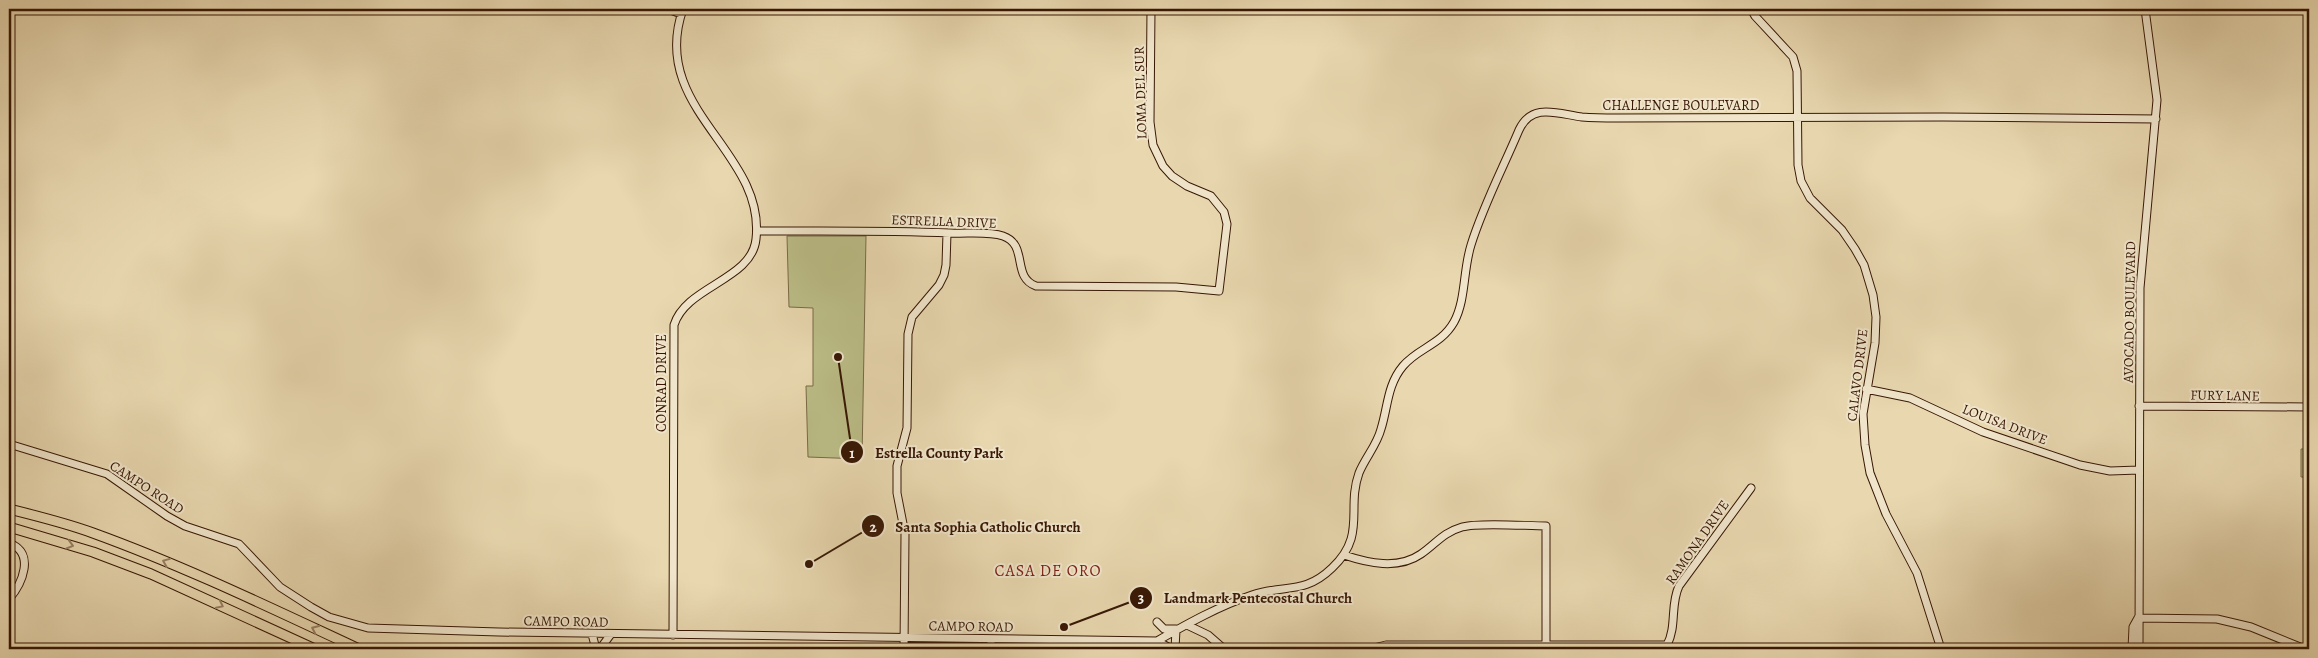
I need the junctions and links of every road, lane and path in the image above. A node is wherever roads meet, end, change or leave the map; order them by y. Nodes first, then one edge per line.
1 (668, 9) edge
2 (1151, 9) edge
3 (1752, 9) edge
4 (2145, 9) edge
5 (682, 11) edge
6 (1798, 117) junction
7 (2156, 120) junction
8 (756, 231) junction
9 (947, 233) junction
10 (1219, 292) joint
11 (1866, 390) junction
12 (2140, 406) junction
13 (2309, 407) edge
14 (9, 444) edge
15 (2138, 470) junction
16 (1751, 488) dead end
17 (9, 508) edge
18 (9, 527) edge
19 (9, 543) edge
20 (1344, 555) junction
21 (9, 599) edge
22 (2138, 618) junction
23 (1157, 622) dead end
24 (1187, 625) junction
25 (272, 629) junction
26 (1178, 629) junction
27 (592, 634) junction
28 (611, 634) junction
29 (672, 635) junction
30 (904, 638) junction
31 (991, 639) junction
32 (1157, 641) junction
33 (1546, 647) edge
34 (306, 649) edge
35 (315, 649) edge
36 (359, 649) edge
37 (598, 649) edge
38 (904, 649) edge
39 (991, 649) edge
40 (1173, 649) edge
41 (1224, 649) edge
42 (1370, 649) edge
43 (1941, 649) edge
44 (2132, 649) edge
45 (2139, 649) edge
46 (2304, 649) edge

1 - 5 street
2 - 10 street, LOMA DEL SUR
3 - 6 street, CALAVO DRIVE
4 - 7 street, AVOCADO BOULEVARD
5 - 8 street, CONRAD DRIVE
6 - 7 street, CHALLENGE BOULEVARD
6 - 11 street, CALAVO DRIVE
6 - 20 street, CHALLENGE BOULEVARD
7 - 12 street, AVOCADO BOULEVARD
8 - 9 street, ESTRELLA DRIVE
8 - 29 street, CONRAD DRIVE
9 - 10 street, ESTRELLA DRIVE
9 - 30 street
11 - 15 street, LOUISA DRIVE
11 - 43 street, CALAVO DRIVE
12 - 13 street, FURY LANE
12 - 15 street, AVOCADO BOULEVARD
14 - 27 street, CAMPO ROAD
15 - 22 street, AVOCADO BOULEVARD
16 - 33 street, RAMONA DRIVE
36 -> 17 highway
18 -> 25 highway
19 - 21 street
20 - 24 street
20 - 33 street
22 - 44 street, AVOCADO BOULEVARD
22 - 45 street, AVOCADO BOULEVARD
22 - 46 street
23 - 26 street
24 - 26 street
24 - 41 street
25 - 34 highway
25 - 35 highway
26 - 32 street
26 - 40 street
27 - 28 street, CAMPO ROAD
27 - 37 street
28 - 29 street, CAMPO ROAD
28 - 37 street
29 - 30 street, CAMPO ROAD
30 - 31 street, CAMPO ROAD
30 - 38 street
31 - 32 street, CAMPO ROAD
31 - 39 street
32 - 40 street, CAMPO ROAD
33 - 42 street, RAMONA DRIVE

